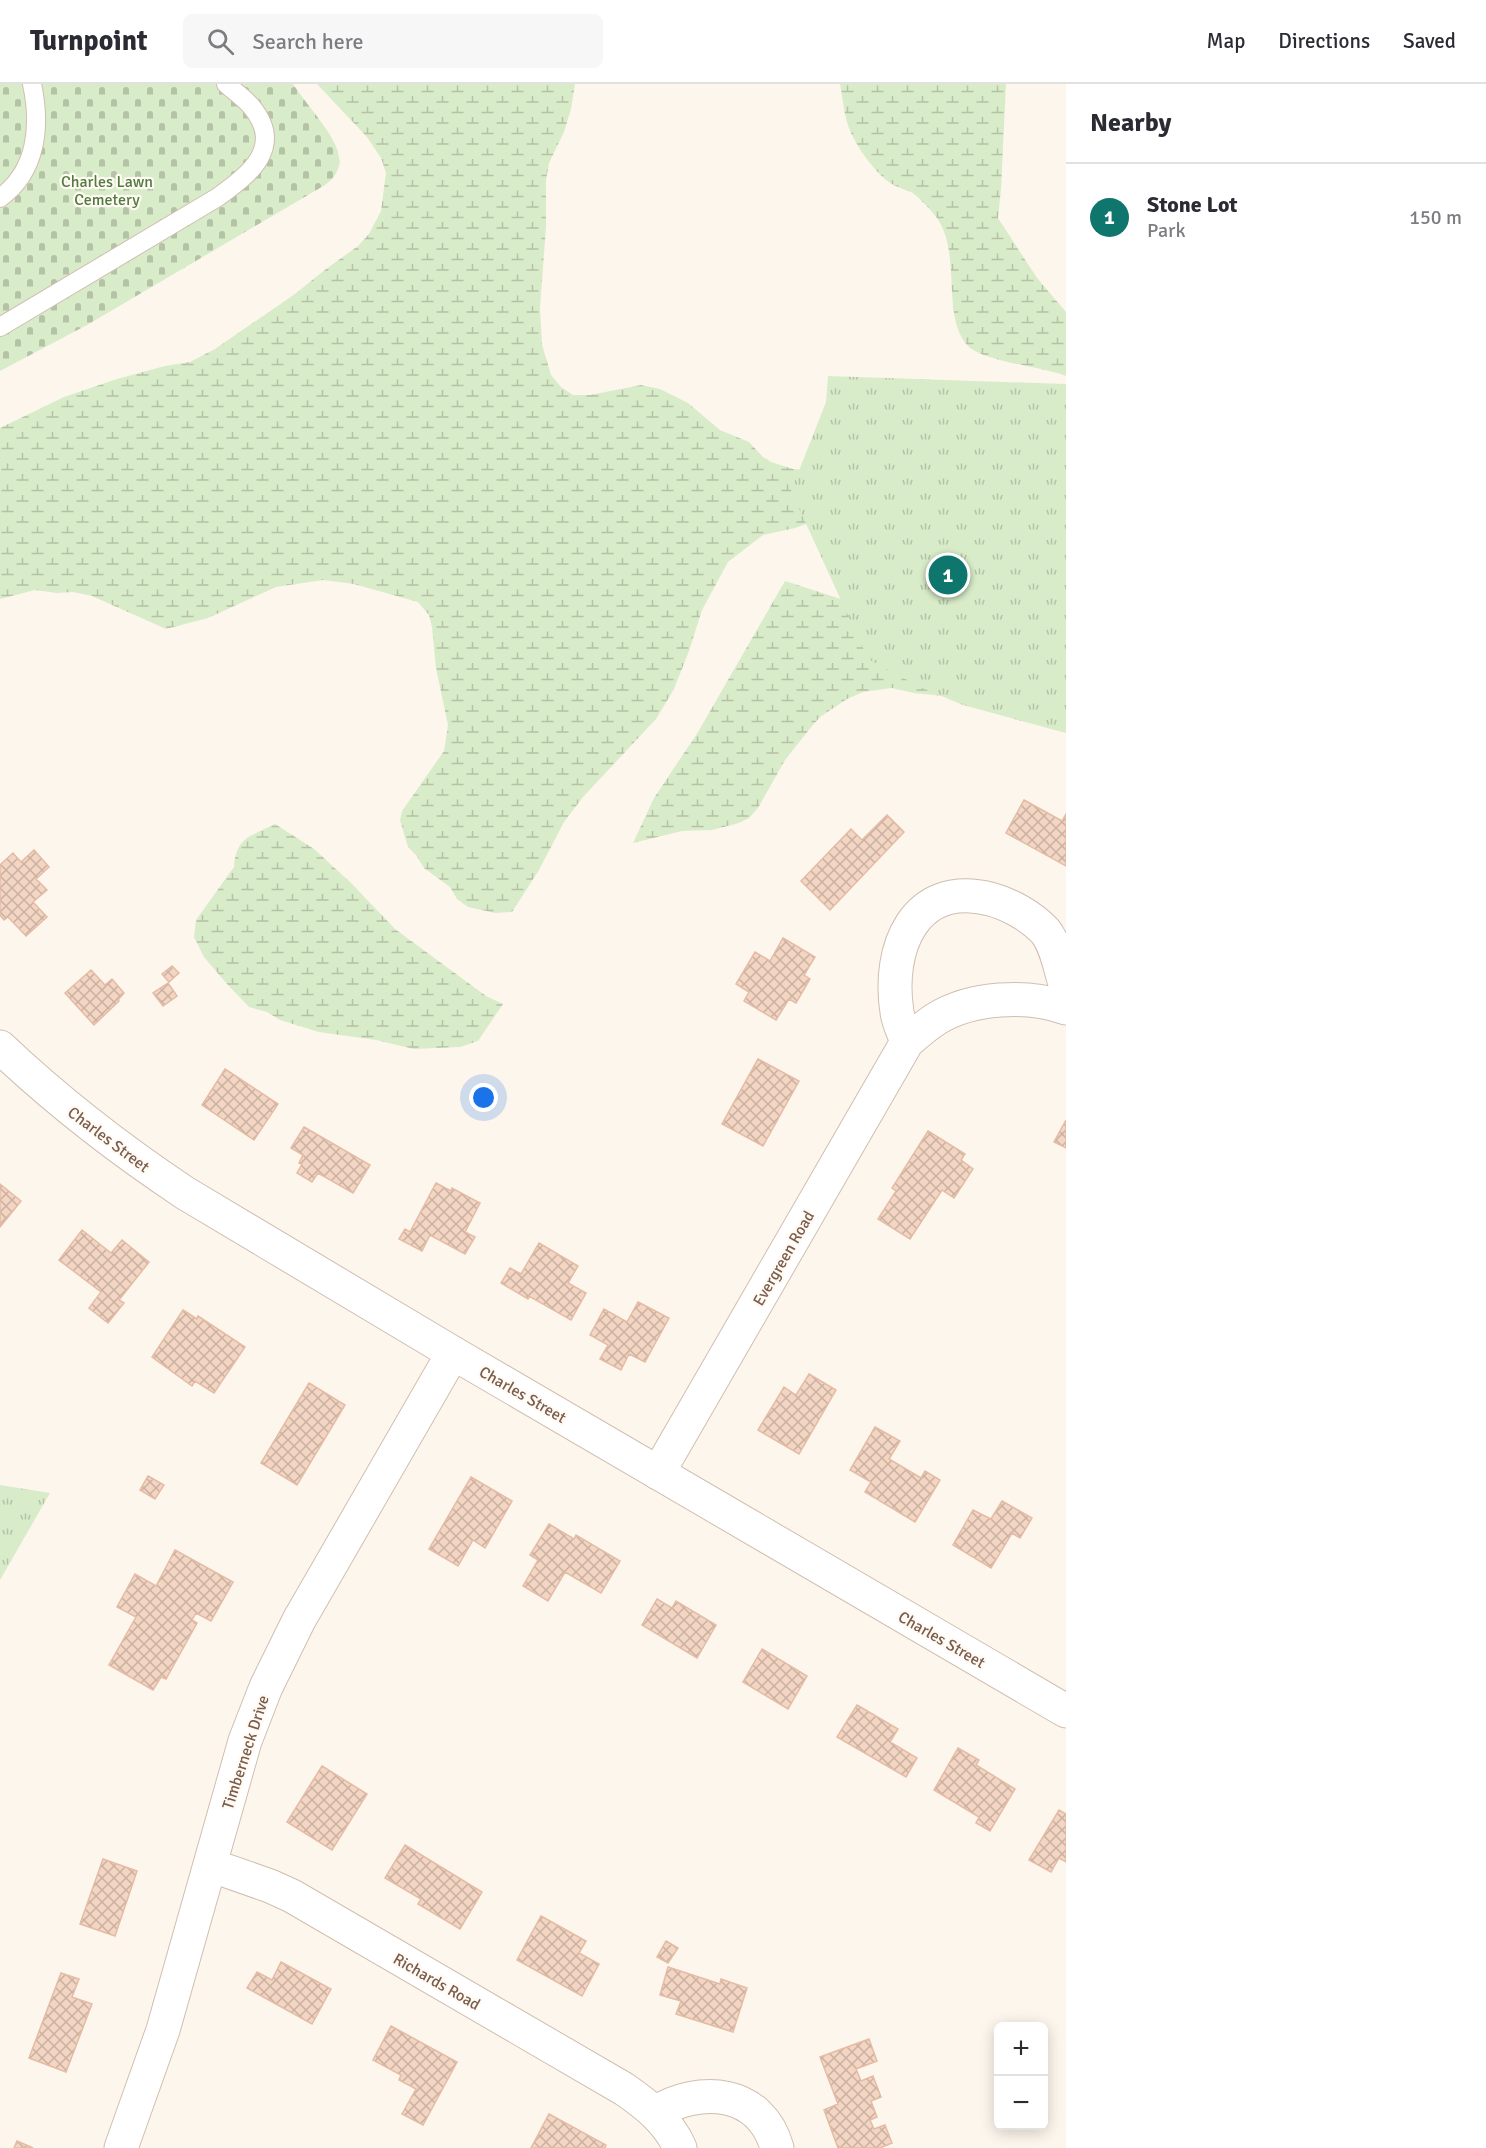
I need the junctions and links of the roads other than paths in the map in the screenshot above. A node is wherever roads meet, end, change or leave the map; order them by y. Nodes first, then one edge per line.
1 (32, 84) edge
2 (226, 84) edge
3 (0, 198) edge
4 (0, 327) edge
5 (1066, 987) edge
6 (1066, 1008) edge
7 (907, 1042) junction
8 (0, 1047) edge
9 (453, 1353) junction
10 (658, 1473) junction
11 (1066, 1711) edge
12 (210, 1865) junction
13 (655, 2113) junction
14 (121, 2148) edge
15 (680, 2148) edge
16 (777, 2148) edge

1 - 3 lane
2 - 4 lane
5 - 7 street
6 - 7 street, Evergreen Road
7 - 10 street, Evergreen Road
8 - 9 street, Charles Street
9 - 10 street, Charles Street
9 - 12 street, Timberneck Drive
10 - 11 street, Charles Street
12 - 13 street, Richards Road
12 - 14 street, Timberneck Drive
13 - 15 street, Richards Road
13 - 16 street

